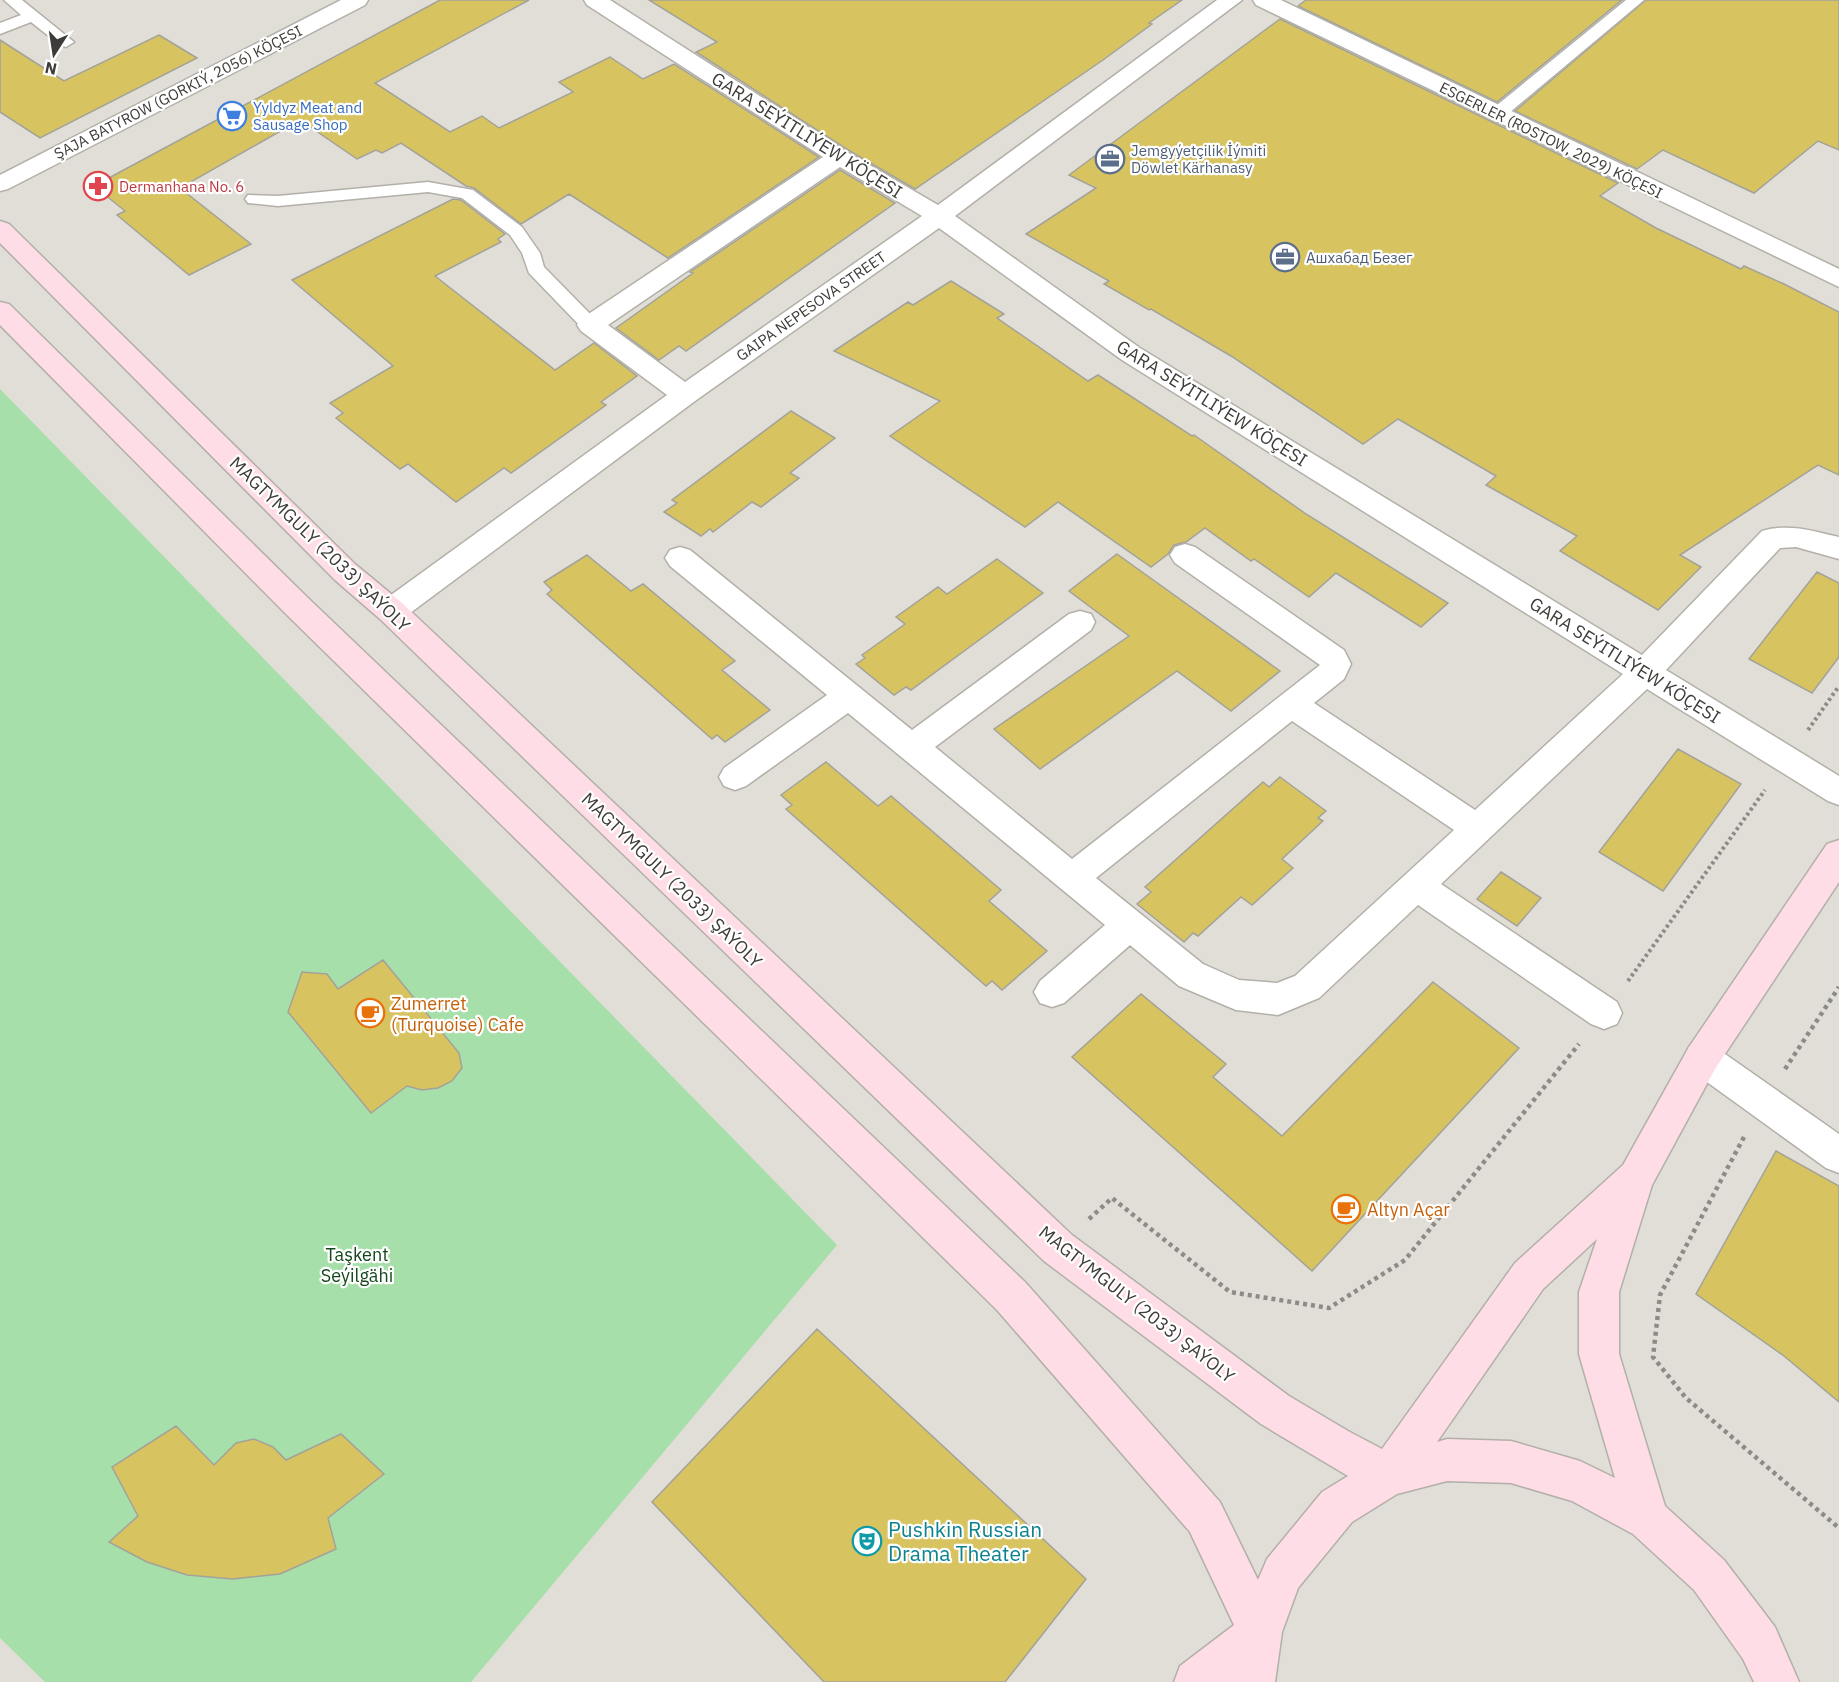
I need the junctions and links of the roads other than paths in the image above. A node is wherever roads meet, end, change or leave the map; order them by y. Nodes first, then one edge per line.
1 (12, 0) edge
2 (357, 0) edge
3 (595, 0) edge
4 (1231, 0) edge
5 (1264, 0) edge
6 (1635, 0) edge
7 (32, 16) junction
8 (0, 29) edge
9 (66, 42) dead end
10 (1497, 114) junction
11 (839, 157) junction
12 (0, 184) edge
13 (254, 199) dead end
14 (939, 216) junction
15 (0, 229) edge
16 (1839, 279) edge
17 (0, 310) edge
18 (590, 325) junction
19 (685, 395) junction
20 (1839, 548) edge
21 (1185, 555) dead end
22 (680, 558) dead end
23 (391, 611) junction
24 (1080, 622) dead end
25 (1645, 672) junction
26 (849, 696) junction
27 (1292, 705) junction
28 (912, 747) junction
29 (735, 777) dead end
30 (1839, 792) edge
31 (1477, 828) junction
32 (1839, 854) edge
33 (1072, 878) junction
34 (1416, 885) junction
35 (1129, 925) junction
36 (1052, 992) dead end
37 (1604, 1013) road end
38 (1702, 1058) junction
39 (1839, 1156) edge
40 (1636, 1178) junction
41 (1389, 1476) junction
42 (1648, 1519) junction
43 (1260, 1632) junction
44 (1196, 1682) edge
45 (1253, 1682) edge
46 (1777, 1682) edge

1 - 7 lane
2 - 12 street, ŞAJA BATYROW (GORKIÝ, 2056) KÖÇESI
3 - 11 street, GARA SEÝITLIÝEW KÖÇESI
4 - 14 street, GAIPA NEPESOVA STREET
5 - 10 street, ESGERLER (ROSTOW, 2029) KÖÇESI
6 - 10 lane
7 - 8 lane
7 - 9 lane
10 - 16 street, ESGERLER (ROSTOW, 2029) KÖÇESI
11 - 14 street, GARA SEÝITLIÝEW KÖÇESI
11 - 18 street
13 - 18 lane
14 - 19 street, GAIPA NEPESOVA STREET
14 - 25 street, GARA SEÝITLIÝEW KÖÇESI
15 - 23 main road, MAGTYMGULY (2033) ŞAÝOLY
17 - 43 main road
18 - 19 street
19 - 23 street, GAIPA NEPESOVA STREET
20 - 25 street
21 - 27 street
22 - 26 street
23 - 41 main road, MAGTYMGULY (2033) ŞAÝOLY
24 - 28 street
25 - 30 street, GARA SEÝITLIÝEW KÖÇESI
25 - 31 street
26 - 28 street
26 - 29 street
27 - 31 street
27 - 33 street
28 - 33 street
31 - 34 street
32 - 38 main road
33 - 35 street
34 - 35 street
34 - 37 street
35 - 36 street
38 - 39 street
38 - 40 main road
40 - 41 main road
40 - 42 main road
41 - 42 main road
41 - 43 main road
42 - 46 main road
43 - 44 main road
43 - 45 main road

